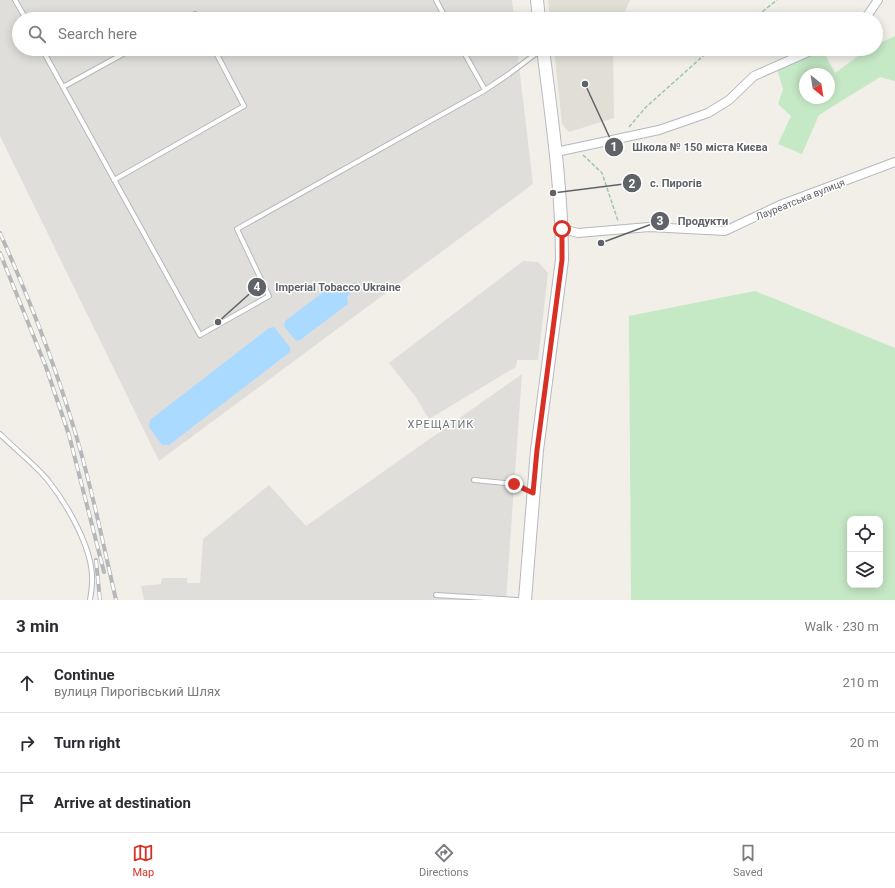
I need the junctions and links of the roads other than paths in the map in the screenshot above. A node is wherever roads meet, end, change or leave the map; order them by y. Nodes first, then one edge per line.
1 (15, 0) edge
2 (436, 0) edge
3 (537, 0) edge
4 (878, 0) edge
5 (22, 12) edge
6 (442, 12) edge
7 (538, 12) edge
8 (870, 12) edge
9 (46, 56) edge
10 (119, 56) edge
11 (218, 56) edge
12 (466, 56) edge
13 (533, 56) edge
14 (544, 56) edge
15 (799, 56) edge
16 (63, 87) junction
17 (485, 90) junction
18 (556, 152) junction
19 (895, 162) edge
20 (114, 180) junction
21 (562, 229) junction
22 (0, 434) edge
23 (474, 480) dead end
24 (533, 493) junction
25 (436, 595) dead end
26 (90, 600) edge
27 (518, 600) edge
28 (525, 600) edge

1 - 5 lane
2 - 6 lane
3 - 7 street
4 - 8 street
9 - 16 lane
10 - 16 lane
11 - 20 lane
12 - 17 lane
13 - 17 lane
14 - 18 street
15 - 18 street
16 - 20 lane
17 - 20 lane
18 - 21 street
19 - 21 street, Лауреатська вулиця
21 - 24 street
22 - 26 lane
23 - 24 lane
24 - 28 street
25 - 27 lane

